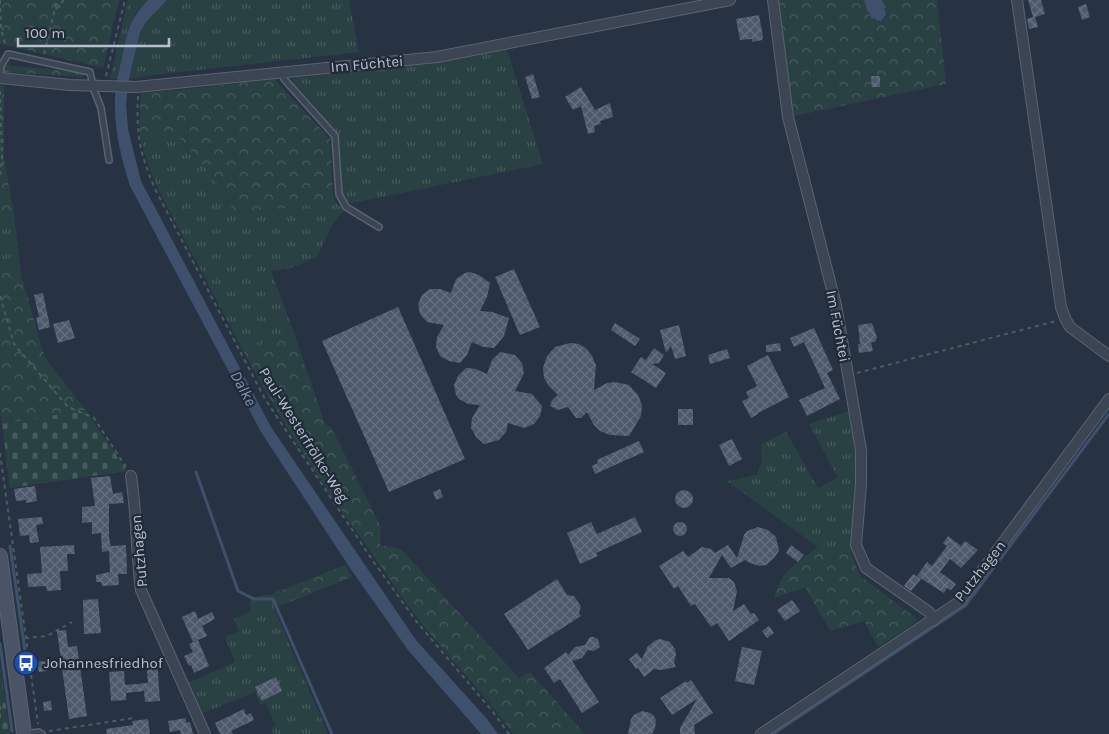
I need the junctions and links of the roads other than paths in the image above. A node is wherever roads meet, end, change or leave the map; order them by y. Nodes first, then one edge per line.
1 (730, 0) edge
2 (773, 0) edge
3 (1017, 0) edge
4 (282, 72) junction
5 (0, 77) edge
6 (102, 86) junction
7 (109, 160) dead end
8 (379, 226) dead end
9 (1109, 356) edge
10 (1109, 399) edge
11 (131, 476) road end
12 (0, 556) edge
13 (934, 620) junction
14 (40, 733) edge
15 (25, 734) edge
16 (205, 734) edge
17 (760, 734) edge

1 - 4 street, Im Füchtei
2 - 13 street, Im Füchtei
3 - 9 street
4 - 6 street, Im Füchtei
4 - 8 lane
5 - 6 street, Im Füchtei
5 - 6 lane
6 - 7 lane
10 - 13 street, Putzhagen
11 - 16 street, Putzhagen
12 - 15 main road
13 - 17 street, Putzhagen
14 - 15 lane

